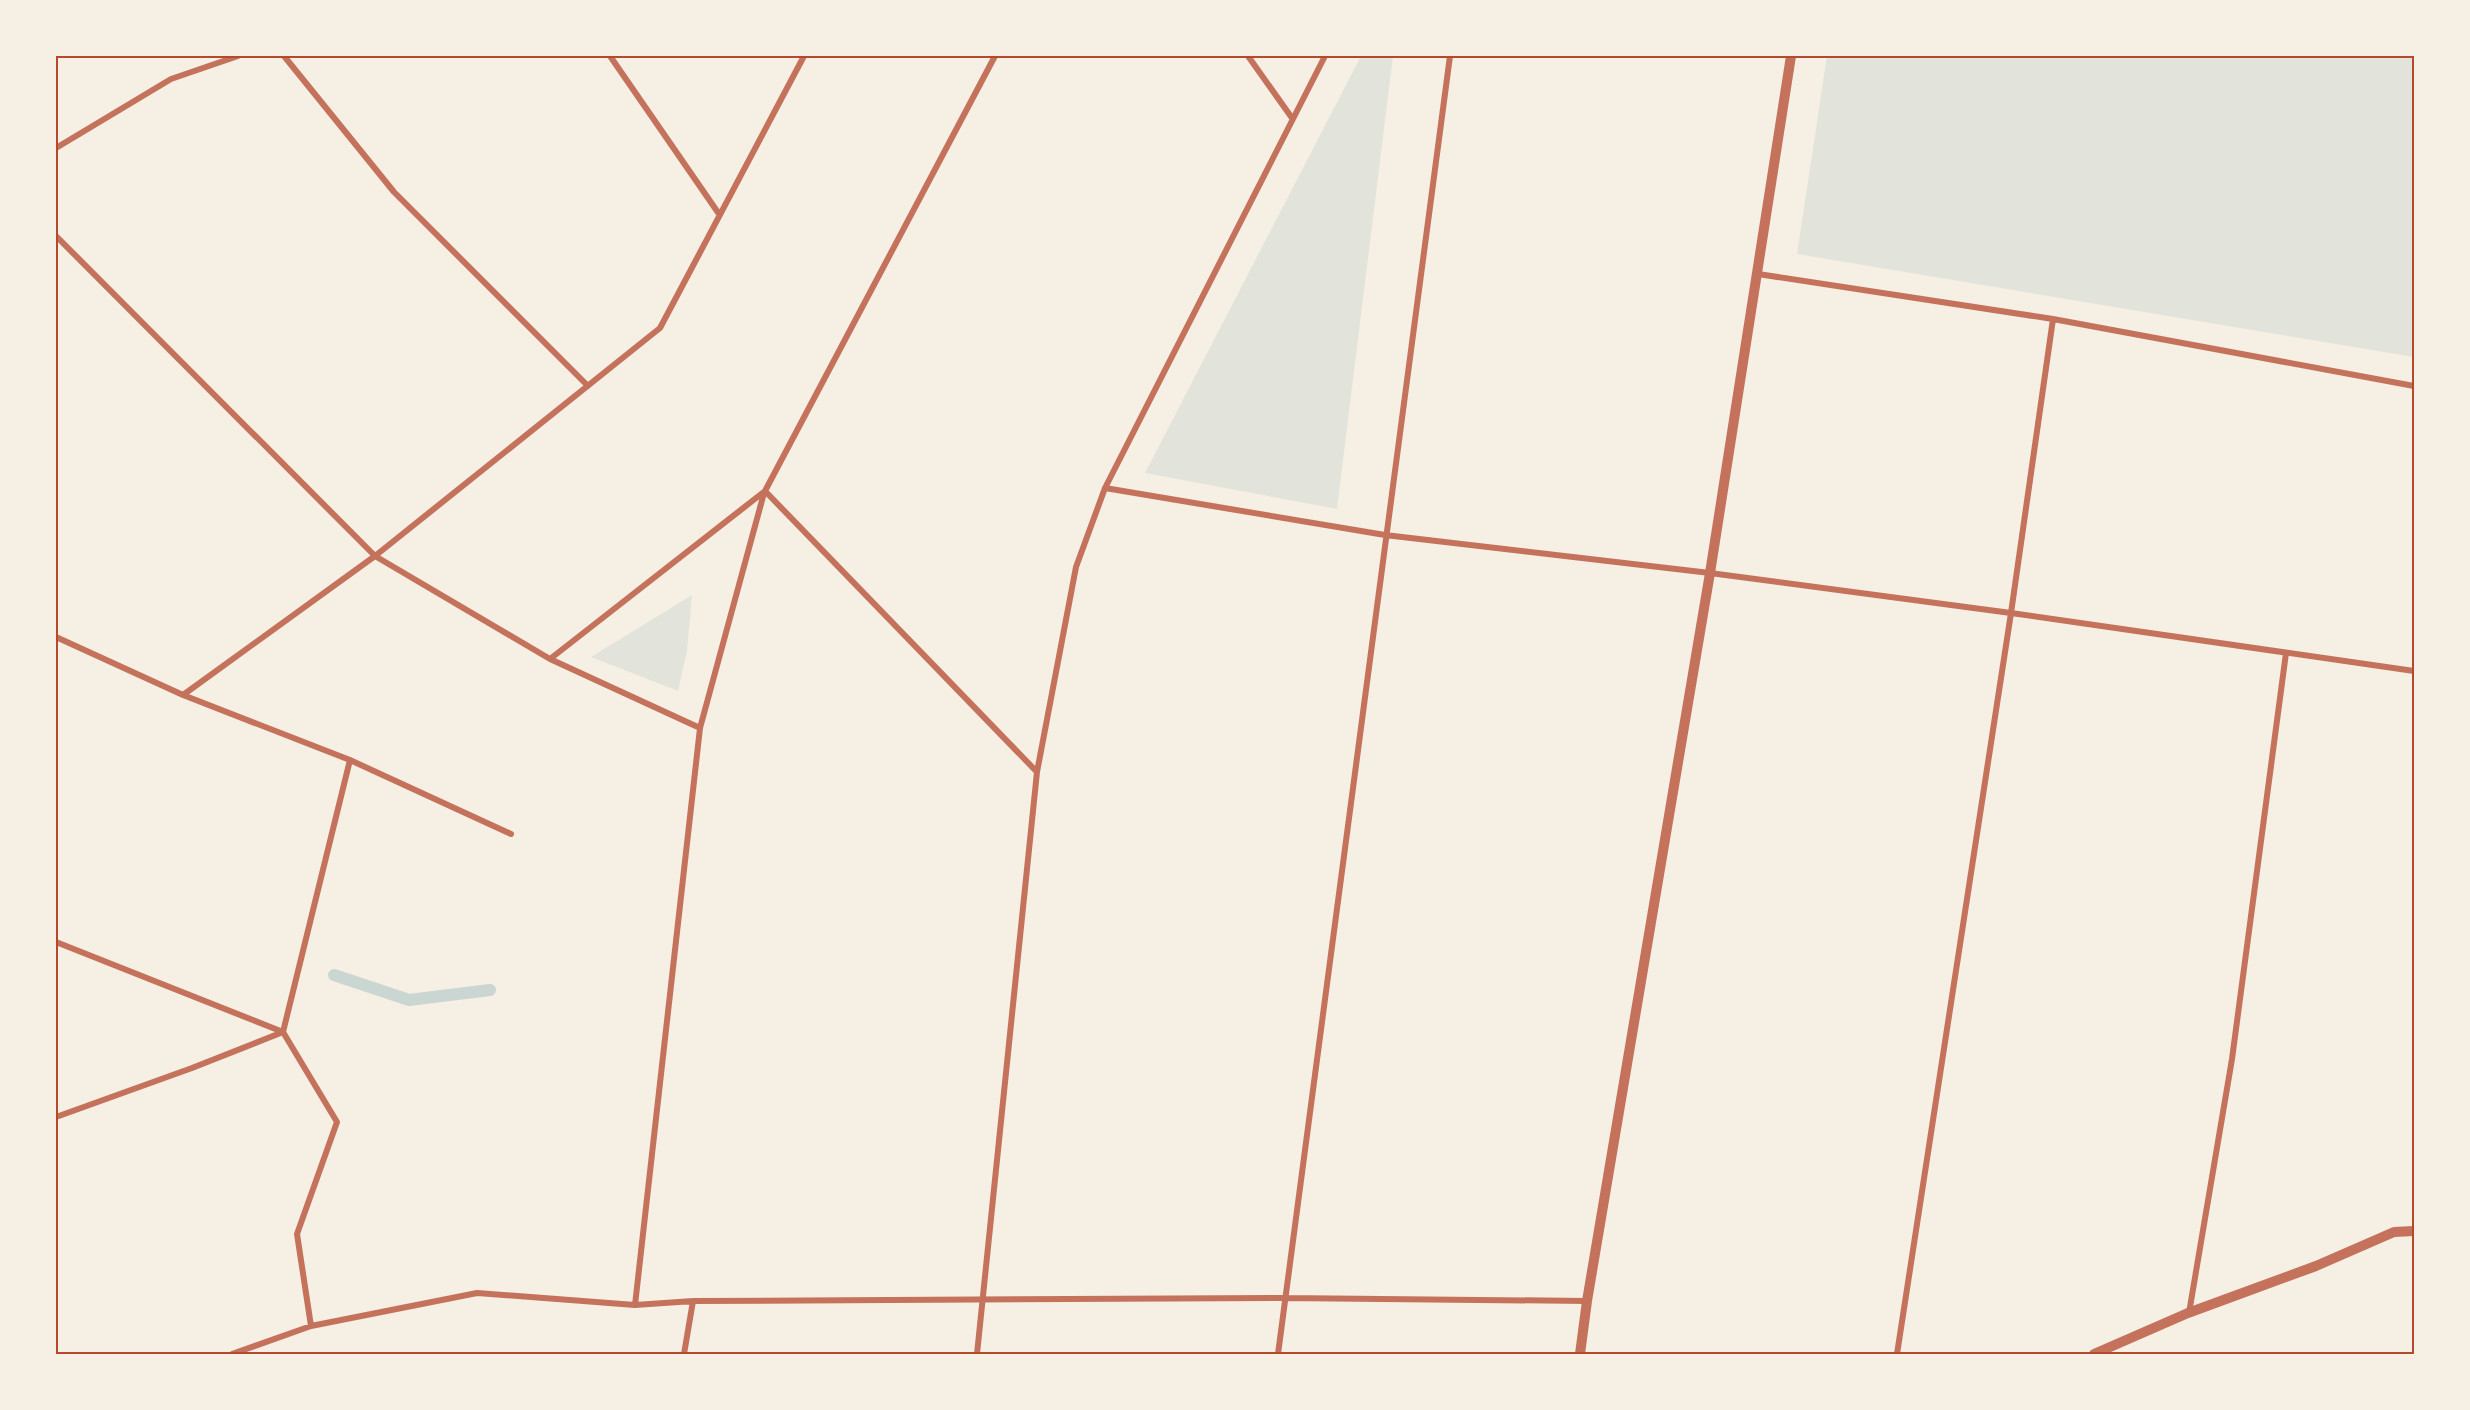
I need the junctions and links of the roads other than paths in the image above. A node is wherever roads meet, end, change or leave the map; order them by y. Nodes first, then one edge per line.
1 (238, 56) edge
2 (284, 56) edge
3 (610, 56) edge
4 (804, 56) edge
5 (995, 56) edge
6 (1248, 56) edge
7 (1325, 56) edge
8 (1450, 56) edge
9 (1791, 56) edge
10 (1292, 118) junction
11 (56, 148) edge
12 (719, 214) junction
13 (56, 236) edge
14 (1758, 274) junction
15 (2053, 319) junction
16 (588, 386) junction
17 (2415, 386) edge
18 (1105, 488) junction
19 (765, 492) junction
20 (1385, 535) junction
21 (375, 556) junction
22 (1710, 573) junction
23 (2011, 613) junction
24 (56, 631) edge
25 (56, 638) edge
26 (63, 639) junction
27 (2286, 653) junction
28 (550, 659) junction
29 (2415, 671) edge
30 (183, 695) junction
31 (700, 728) junction
32 (350, 760) junction
33 (1037, 772) junction
34 (511, 834) dead end
35 (56, 942) edge
36 (283, 1032) junction
37 (56, 1117) edge
38 (2415, 1231) edge
39 (1285, 1298) junction
40 (693, 1301) junction
41 (984, 1301) junction
42 (1587, 1301) junction
43 (634, 1305) junction
44 (2188, 1313) junction
45 (311, 1326) junction
46 (232, 1354) edge
47 (684, 1354) edge
48 (977, 1354) edge
49 (1278, 1354) edge
50 (1580, 1354) edge
51 (1897, 1354) edge
52 (2094, 1354) edge

1 - 11 street
2 - 16 street
3 - 12 street
4 - 12 street
5 - 19 street
6 - 10 street
7 - 10 street
8 - 20 street
9 - 14 street
10 - 18 street
12 - 16 street
13 - 21 street
14 - 15 street
14 - 22 street
15 - 17 street
15 - 23 street
16 - 21 street
18 - 20 street
18 - 33 street
19 - 28 street
19 - 31 street
19 - 33 street
20 - 22 street
20 - 39 street
21 - 28 street
21 - 30 street
22 - 23 street
22 - 42 street
23 - 27 street
23 - 51 street
24 - 26 street
25 - 26 street
26 - 30 street
27 - 29 street
27 - 44 street
28 - 31 street
30 - 32 street
31 - 43 street
32 - 34 street
32 - 36 street
33 - 41 street
35 - 36 street
36 - 37 street
36 - 45 street
38 - 44 street
39 - 41 street
39 - 42 street
39 - 49 street
40 - 41 street
40 - 43 street
40 - 47 street
41 - 48 street
42 - 50 street
43 - 45 street
44 - 52 street
45 - 46 street

